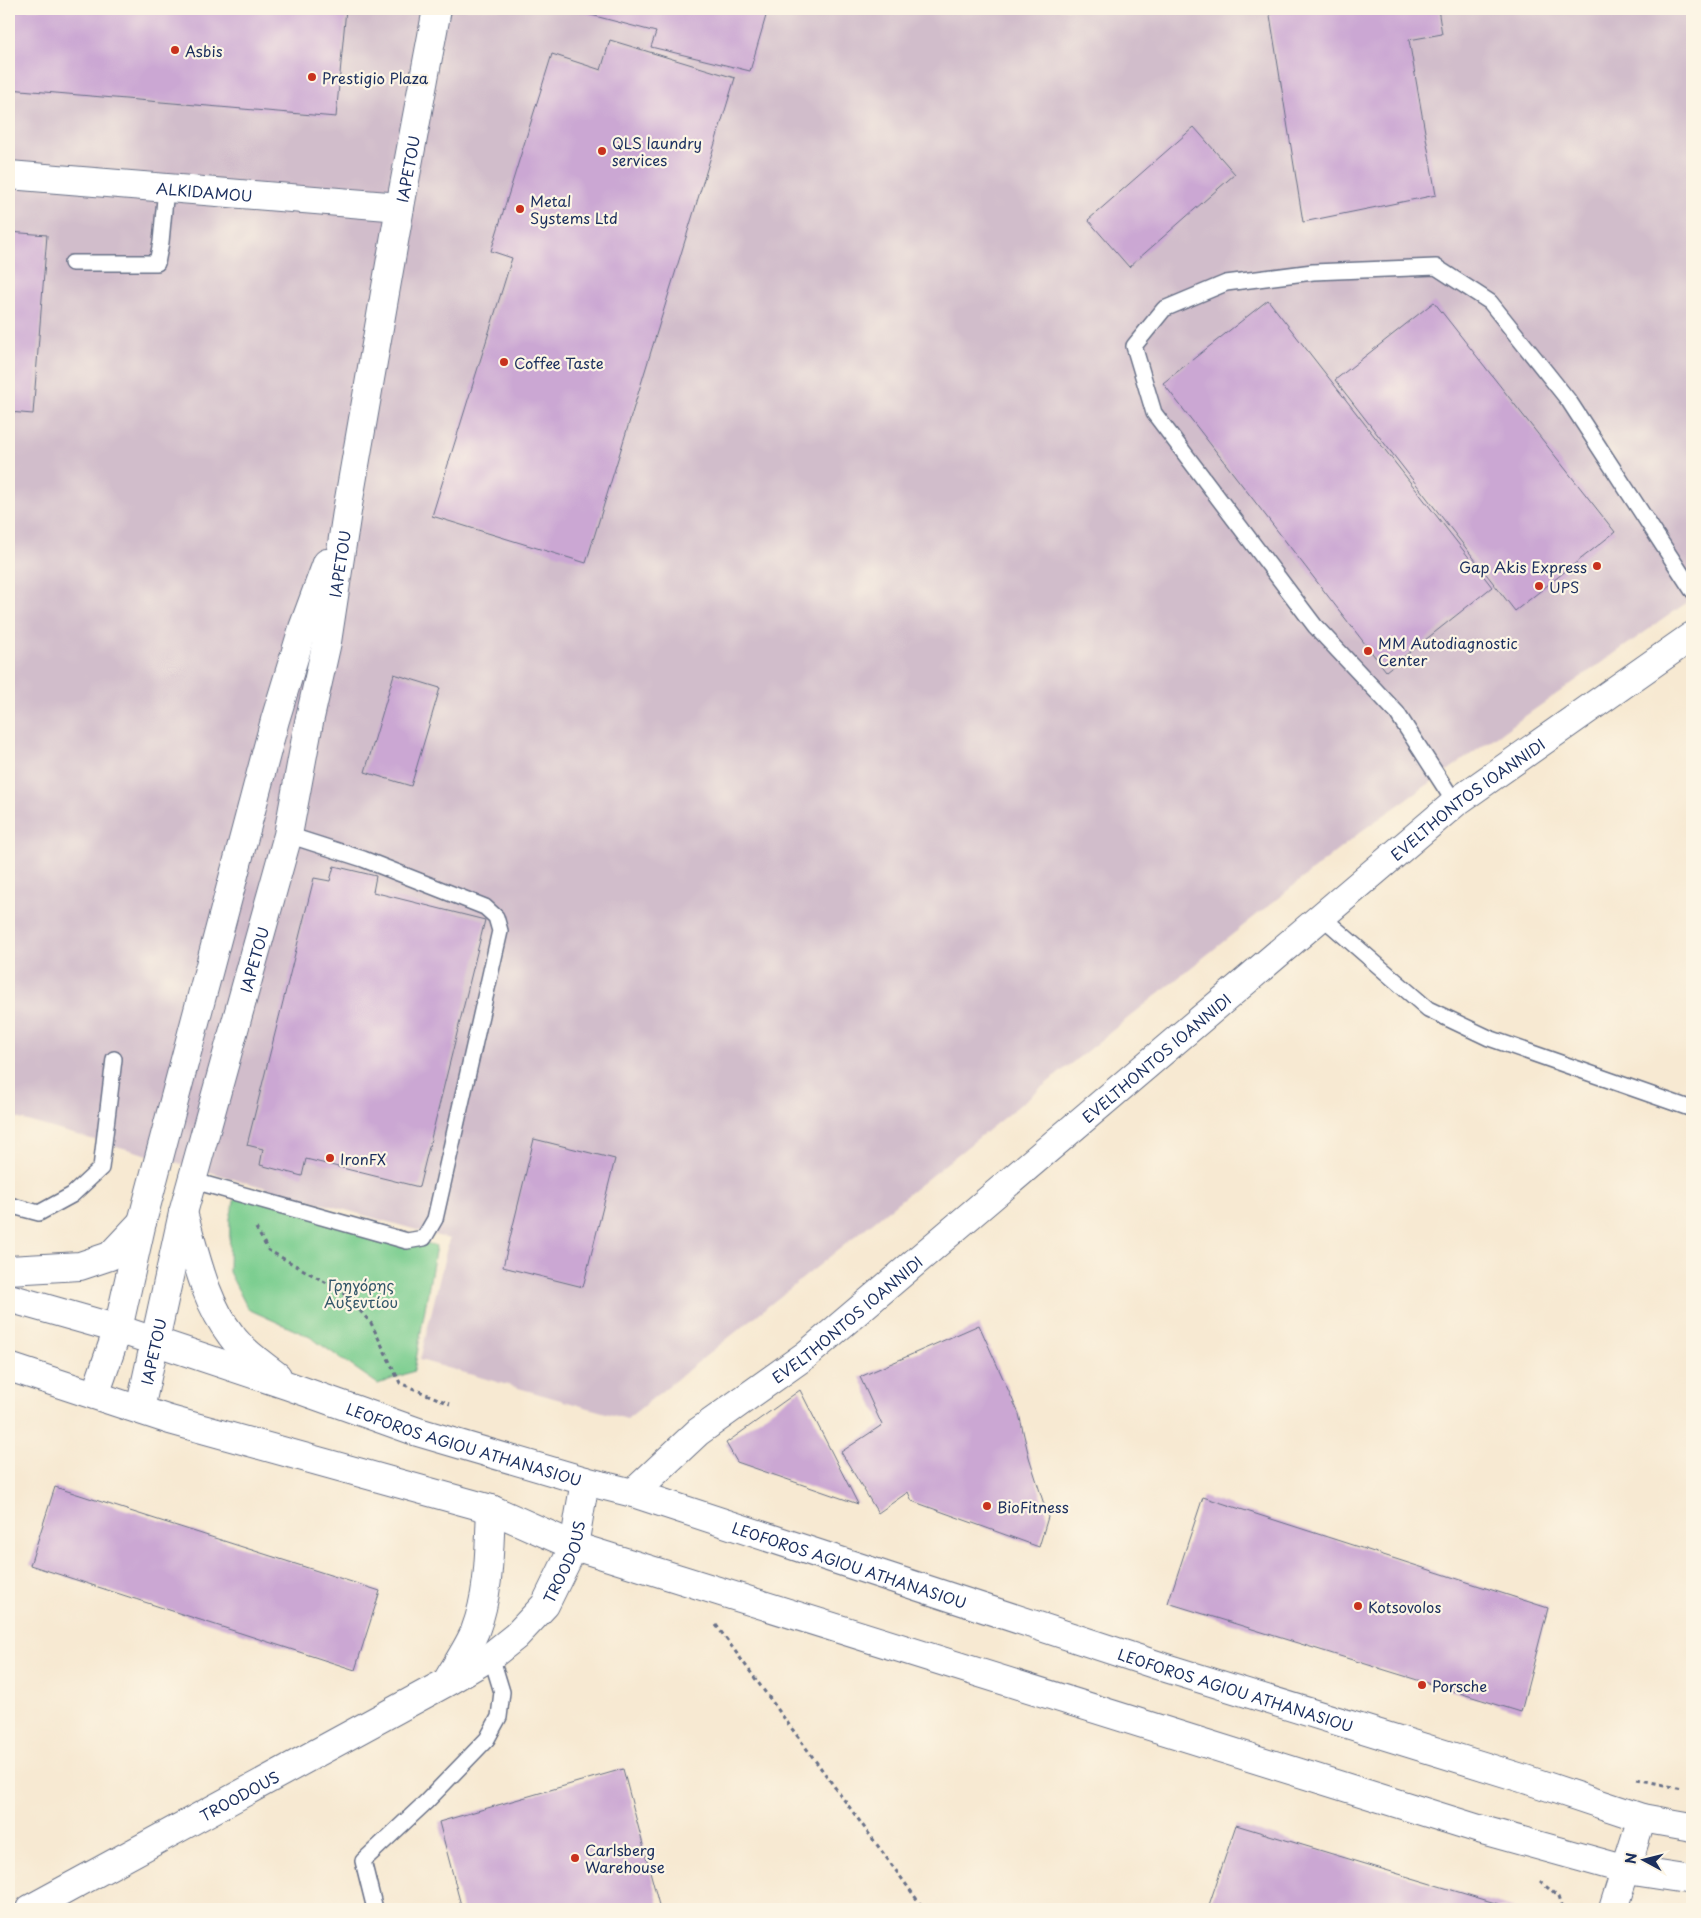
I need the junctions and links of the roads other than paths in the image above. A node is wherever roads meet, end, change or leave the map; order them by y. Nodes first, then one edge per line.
1 (437, 9) edge
2 (9, 175) edge
3 (166, 188) junction
4 (400, 207) junction
5 (72, 263) dead end
6 (348, 505) junction
7 (1692, 590) edge
8 (1692, 636) edge
9 (1455, 803) junction
10 (288, 835) junction
11 (1321, 916) junction
12 (114, 1060) dead end
13 (1692, 1109) edge
14 (194, 1181) junction
15 (9, 1205) edge
16 (184, 1213) junction
17 (142, 1222) junction
18 (9, 1270) edge
19 (9, 1298) edge
20 (118, 1329) junction
21 (156, 1342) junction
22 (9, 1367) edge
23 (289, 1386) junction
24 (95, 1395) junction
25 (140, 1409) junction
26 (585, 1481) junction
27 (633, 1493) junction
28 (491, 1510) junction
29 (574, 1546) junction
30 (491, 1656) junction
31 (447, 1682) junction
32 (1642, 1818) junction
33 (1692, 1827) edge
34 (1627, 1870) junction
35 (1692, 1880) edge
36 (30, 1909) edge
37 (375, 1909) edge
38 (1613, 1909) edge

1 - 4 street, IAPETOU
2 - 3 street, ALKIDAMOU
3 - 4 street, ALKIDAMOU
3 - 5 lane
4 - 6 street, IAPETOU
6 - 10 street, IAPETOU
6 - 17 street, IAPETOU
7 - 9 lane
8 - 9 street, EVELTHONTOS IOANNIDI
9 - 11 street, EVELTHONTOS IOANNIDI
10 - 14 street, IAPETOU
10 - 14 lane
11 - 13 lane
11 - 27 street, EVELTHONTOS IOANNIDI
12 - 15 lane
14 - 16 street, IAPETOU
16 - 21 street, IAPETOU
16 - 23 street
17 - 18 street
17 - 20 street, IAPETOU
19 - 20 street, LEOFOROS AGIOU ATHANASIOU
20 - 21 street, LEOFOROS AGIOU ATHANASIOU
20 - 24 street, IAPETOU
21 - 23 street, LEOFOROS AGIOU ATHANASIOU
21 - 25 street, IAPETOU
22 - 24 street
23 - 26 street, LEOFOROS AGIOU ATHANASIOU
24 - 25 street
25 - 28 street
26 - 27 street, LEOFOROS AGIOU ATHANASIOU
26 - 29 street, TROODOUS
27 - 32 street, LEOFOROS AGIOU ATHANASIOU
28 - 29 street
28 - 31 street
29 - 30 street, TROODOUS
29 - 34 street
30 - 31 street, TROODOUS
30 - 37 lane
31 - 36 street, TROODOUS
32 - 33 street, LEOFOROS AGIOU ATHANASIOU
32 - 34 street
34 - 35 street
34 - 38 street

